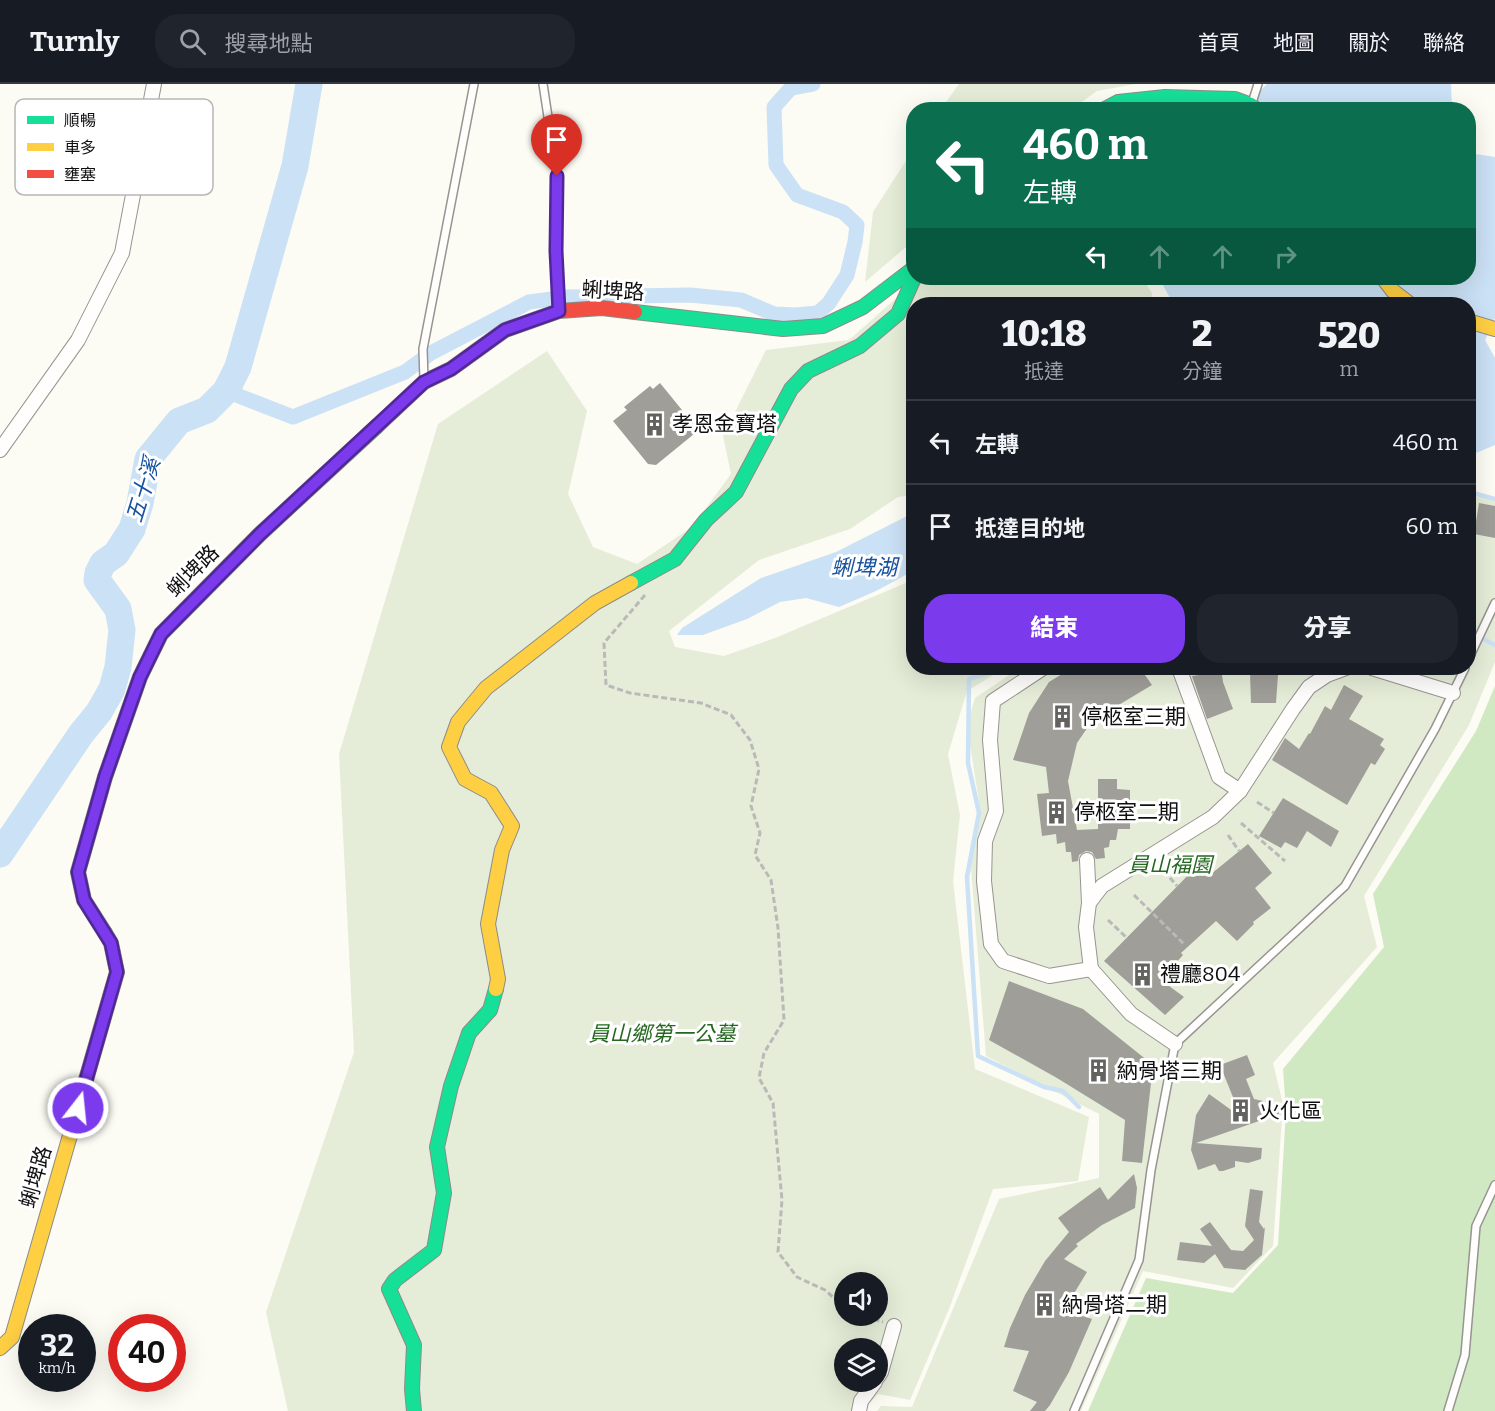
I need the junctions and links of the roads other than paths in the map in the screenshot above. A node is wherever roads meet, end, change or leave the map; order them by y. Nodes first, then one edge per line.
1 (154, 84) edge
2 (474, 84) edge
3 (543, 84) edge
4 (1258, 84) edge
5 (151, 99) edge
6 (1118, 102) edge
7 (1242, 102) edge
8 (1255, 102) edge
9 (133, 195) edge
10 (906, 274) edge
11 (911, 285) edge
12 (1388, 285) edge
13 (1401, 297) edge
14 (559, 311) junction
15 (1476, 323) edge
16 (1495, 329) edge
17 (424, 382) junction
18 (0, 449) edge
19 (1495, 603) edge
20 (1476, 643) edge
21 (1032, 675) edge
22 (1182, 675) edge
23 (1327, 675) edge
24 (1395, 675) edge
25 (1462, 675) edge
26 (1453, 693) junction
27 (1240, 791) junction
28 (1087, 860) dead end
29 (1089, 903) junction
30 (1091, 969) junction
31 (1175, 1044) junction
32 (1495, 1185) edge
33 (894, 1326) dead end
34 (888, 1347) edge
35 (0, 1348) edge
36 (867, 1392) edge
37 (414, 1411) edge
38 (859, 1411) edge
39 (1074, 1411) edge
40 (1448, 1411) edge

1 - 5 street
2 - 17 lane
3 - 14 lane
4 - 8 lane
6 - 7 street
9 - 18 street
10 - 14 street, 蜊埤路
11 - 37 street
12 - 13 street
14 - 17 street, 蜊埤路
15 - 16 street
17 - 35 street, 蜊埤路
19 - 20 lane
21 - 30 street
22 - 27 street
23 - 27 street
24 - 26 street
25 - 26 lane
26 - 31 lane
27 - 29 street
28 - 29 street
29 - 30 street
30 - 31 street
31 - 39 lane
32 - 40 lane
33 - 34 street
36 - 38 street

